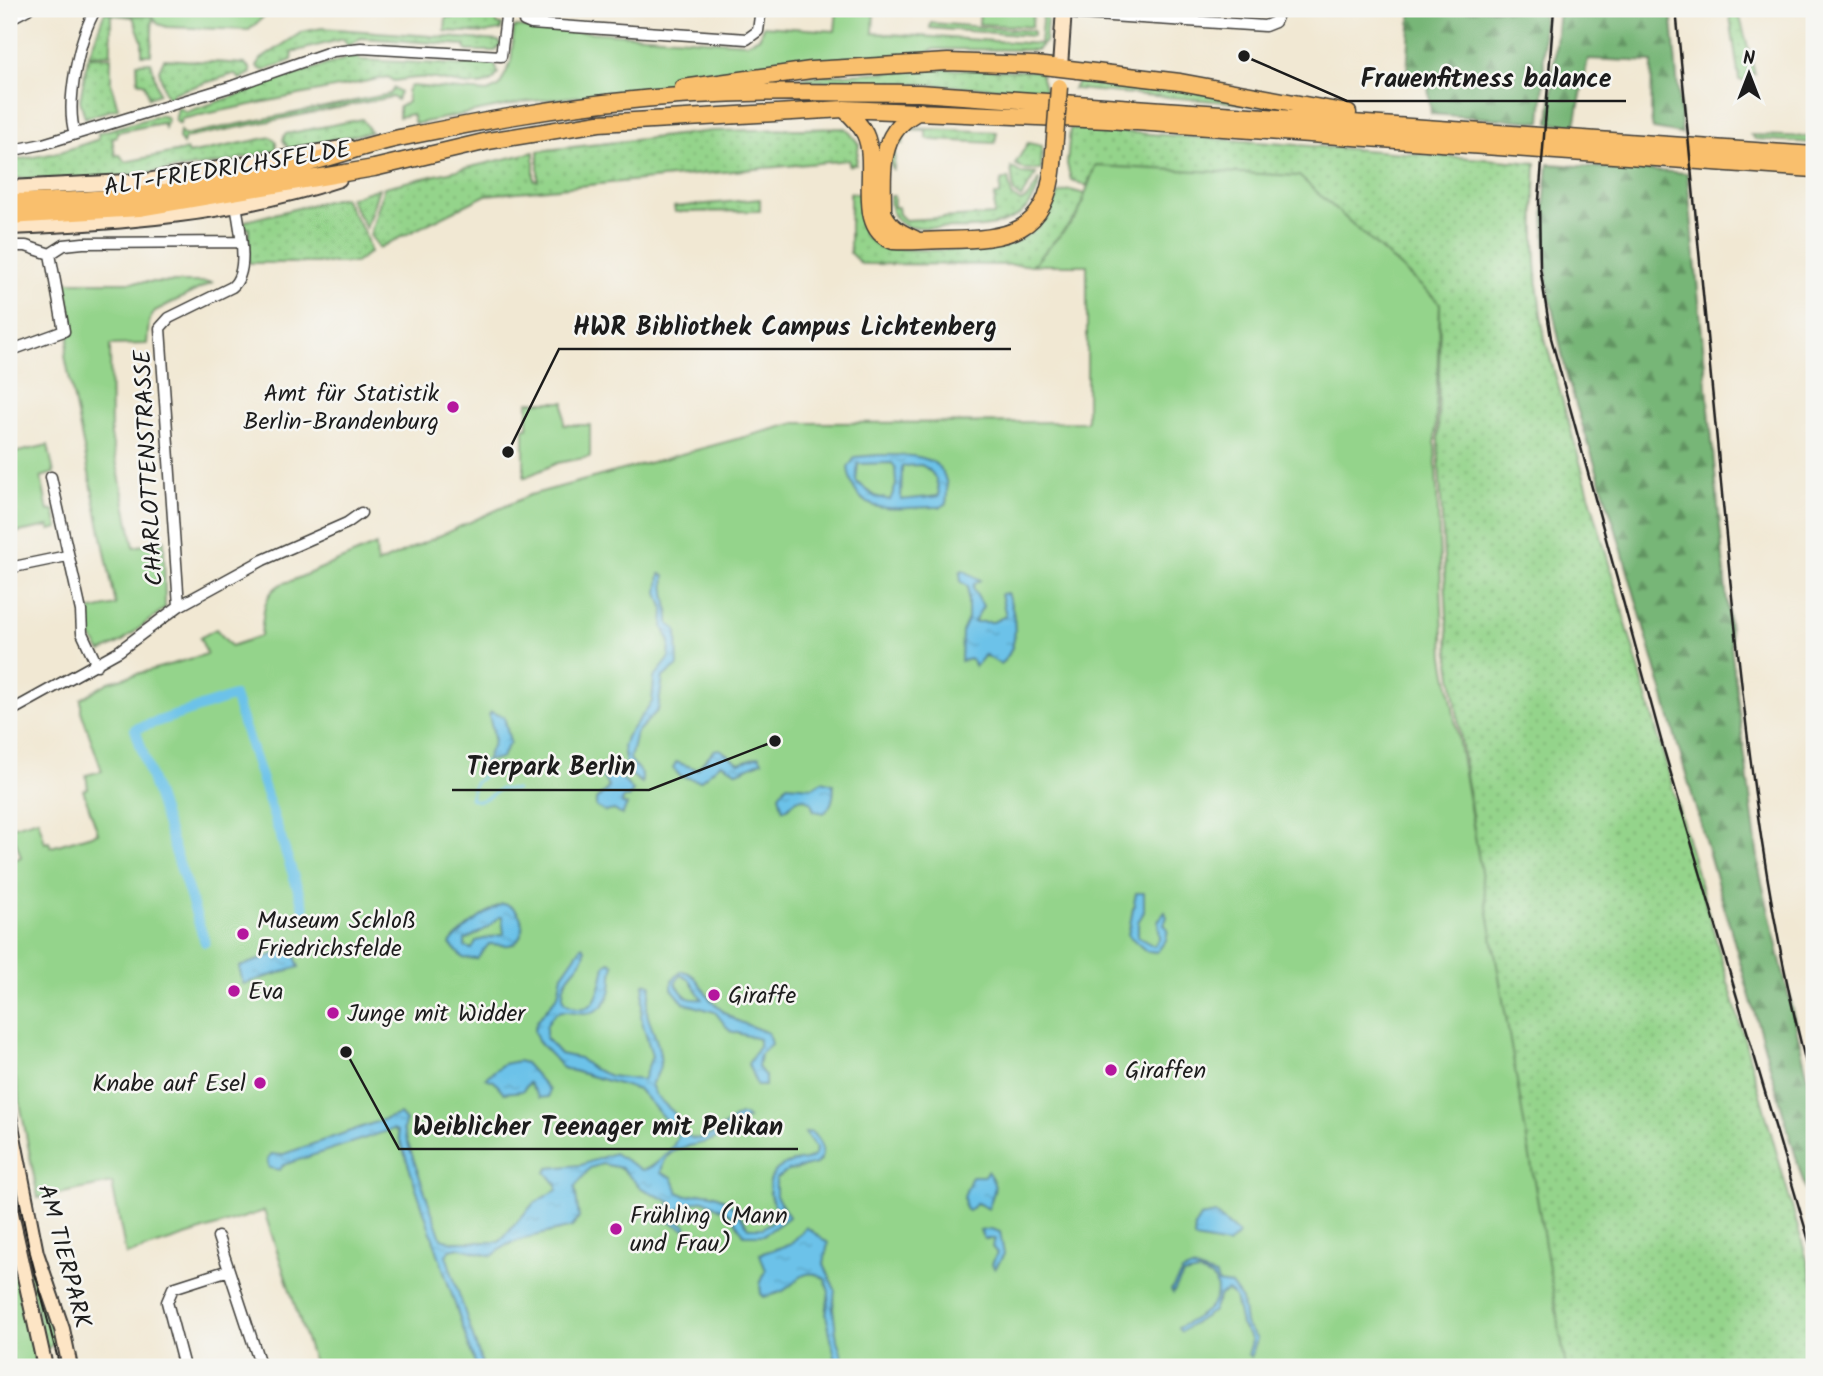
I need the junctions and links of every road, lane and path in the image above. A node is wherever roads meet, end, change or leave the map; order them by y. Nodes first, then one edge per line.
1 (29, 9) edge
2 (96, 9) edge
3 (507, 9) edge
4 (523, 9) edge
5 (761, 9) edge
6 (1280, 9) edge
7 (1064, 11) edge
8 (9, 19) edge
9 (1060, 67) junction
10 (633, 100) junction
11 (844, 109) junction
12 (920, 111) junction
13 (1381, 123) junction
14 (75, 134) junction
15 (367, 145) junction
16 (9, 151) edge
17 (1814, 155) edge
18 (374, 167) junction
19 (1814, 169) edge
20 (9, 188) edge
21 (9, 202) edge
22 (236, 204) junction
23 (9, 216) edge
24 (9, 227) edge
25 (917, 240) junction
26 (240, 242) junction
27 (9, 246) edge
28 (50, 254) junction
29 (9, 351) edge
30 (51, 477) dead end
31 (361, 513) dead end
32 (67, 556) junction
33 (9, 568) edge
34 (179, 607) junction
35 (97, 665) junction
36 (9, 712) edge
37 (9, 1116) edge
38 (9, 1203) edge
39 (218, 1237) dead end
40 (229, 1270) junction
41 (45, 1367) edge
42 (70, 1367) edge
43 (184, 1367) edge
44 (261, 1367) edge

1 - 8 street
2 - 14 street
3 - 14 street
4 - 5 street
6 - 7 street
7 - 9 main road
9 - 10 main road
9 - 13 main road
9 - 25 main road, bridge
10 - 13 main road
10 - 15 main road
11 - 12 main road
11 - 18 main road
11 - 25 main road
12 - 19 main road
12 - 25 main road
13 - 17 main road
14 - 16 street
15 - 20 main road, ALT-FRIEDRICHSFELDE
15 - 21 main road, ALT-FRIEDRICHSFELDE
18 - 22 main road, ALT-FRIEDRICHSFELDE
18 - 23 main road, ALT-FRIEDRICHSFELDE
22 - 24 main road, ALT-FRIEDRICHSFELDE
22 - 26 street, CHARLOTTENSTRASSE
26 - 28 street
26 - 34 street, CHARLOTTENSTRASSE
27 - 28 street
28 - 29 street
30 - 32 street
31 - 34 street
32 - 33 street
32 - 35 street
34 - 35 street
35 - 36 street
37 - 42 main road, AM TIERPARK
38 - 41 main road, AM TIERPARK
39 - 40 street
40 - 43 street
40 - 44 street

